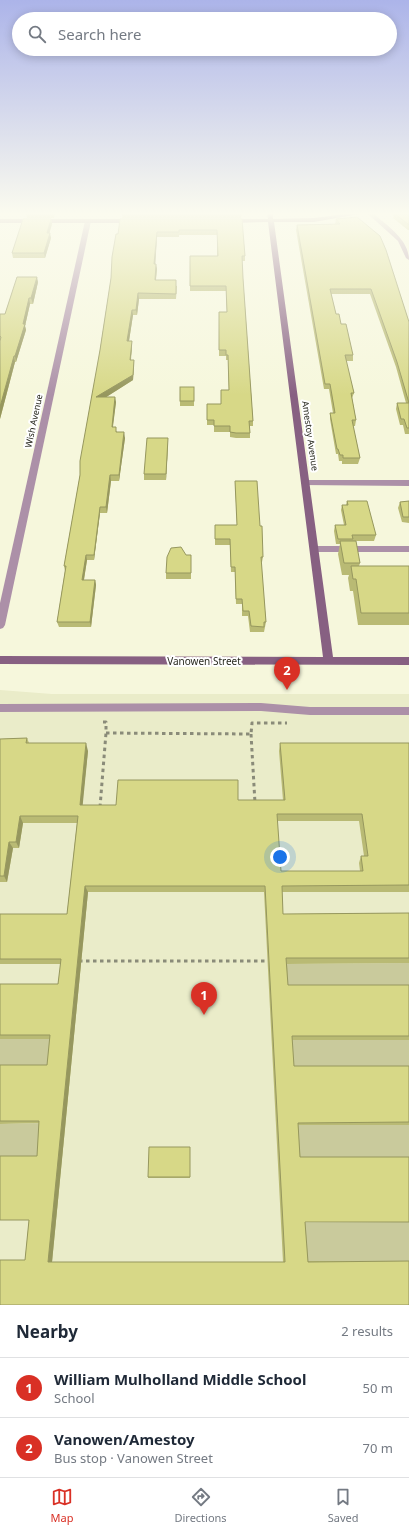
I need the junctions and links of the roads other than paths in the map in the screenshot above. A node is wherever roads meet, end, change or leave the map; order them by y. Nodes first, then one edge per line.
1 (76, 274) edge
2 (279, 274) edge
3 (306, 482) junction
4 (409, 482) edge
5 (409, 549) edge
6 (314, 550) junction
7 (0, 625) edge
8 (0, 660) edge
9 (329, 661) junction
10 (409, 661) edge
11 (0, 708) edge
12 (409, 711) edge

1 - 7 street, Wish Avenue
2 - 3 street, Amestoy Avenue
3 - 4 street
3 - 6 street, Amestoy Avenue
5 - 6 lane
6 - 9 street, Amestoy Avenue
8 - 9 street, Vanowen Street
9 - 10 street, Vanowen Street
11 - 12 lane

